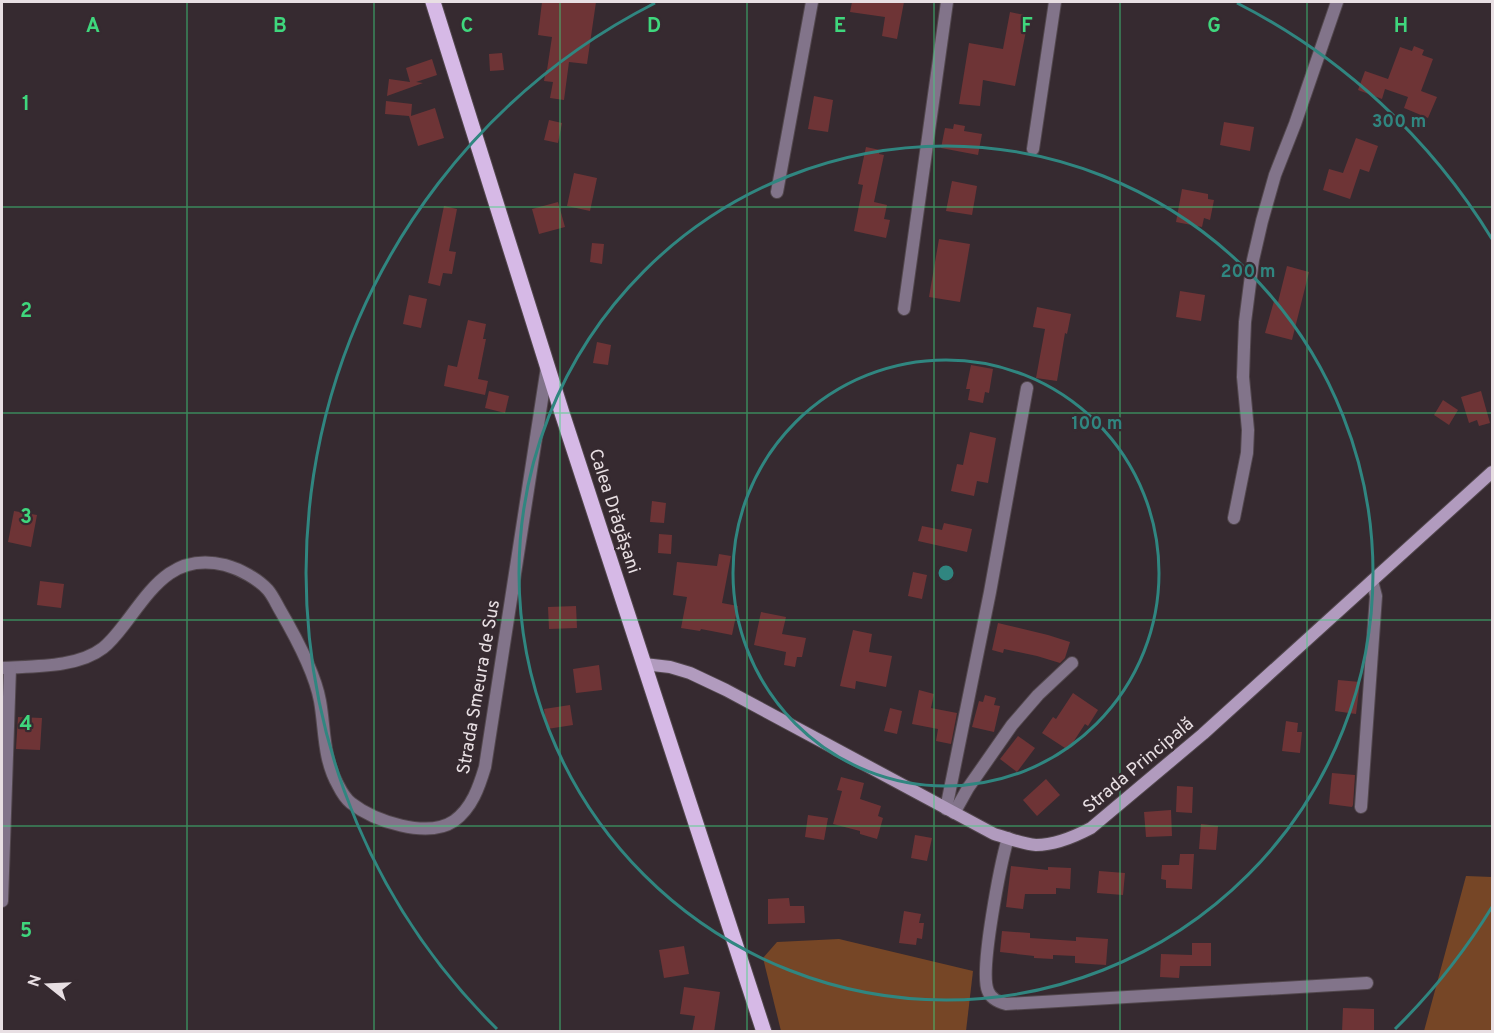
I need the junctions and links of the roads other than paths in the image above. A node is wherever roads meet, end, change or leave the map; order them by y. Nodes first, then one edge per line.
1 (433, 2) edge
2 (812, 2) edge
3 (947, 2) edge
4 (1055, 2) edge
5 (1337, 2) edge
6 (1033, 149) dead end
7 (777, 192) dead end
8 (904, 309) dead end
9 (548, 365) junction
10 (1027, 388) dead end
11 (1492, 472) edge
12 (1234, 518) dead end
13 (1372, 581) junction
14 (1072, 663) dead end
15 (644, 664) junction
16 (6, 668) edge
17 (1361, 807) dead end
18 (950, 811) junction
19 (1008, 838) junction
20 (2, 901) edge
21 (1367, 983) dead end
22 (764, 1032) edge

1 - 9 main road, Calea Drăgășani
2 - 7 street
3 - 8 street
4 - 6 street
5 - 12 street
9 - 15 main road, Calea Drăgășani
9 - 16 street, Strada Smeura de Sus
10 - 18 street
11 - 13 street, Strada Principală
13 - 17 street
13 - 19 street, Strada Principală
14 - 18 street
15 - 18 street, Strada Principală
15 - 22 main road, Calea Drăgășani
16 - 20 street
18 - 19 street, Strada Principală
19 - 21 street

